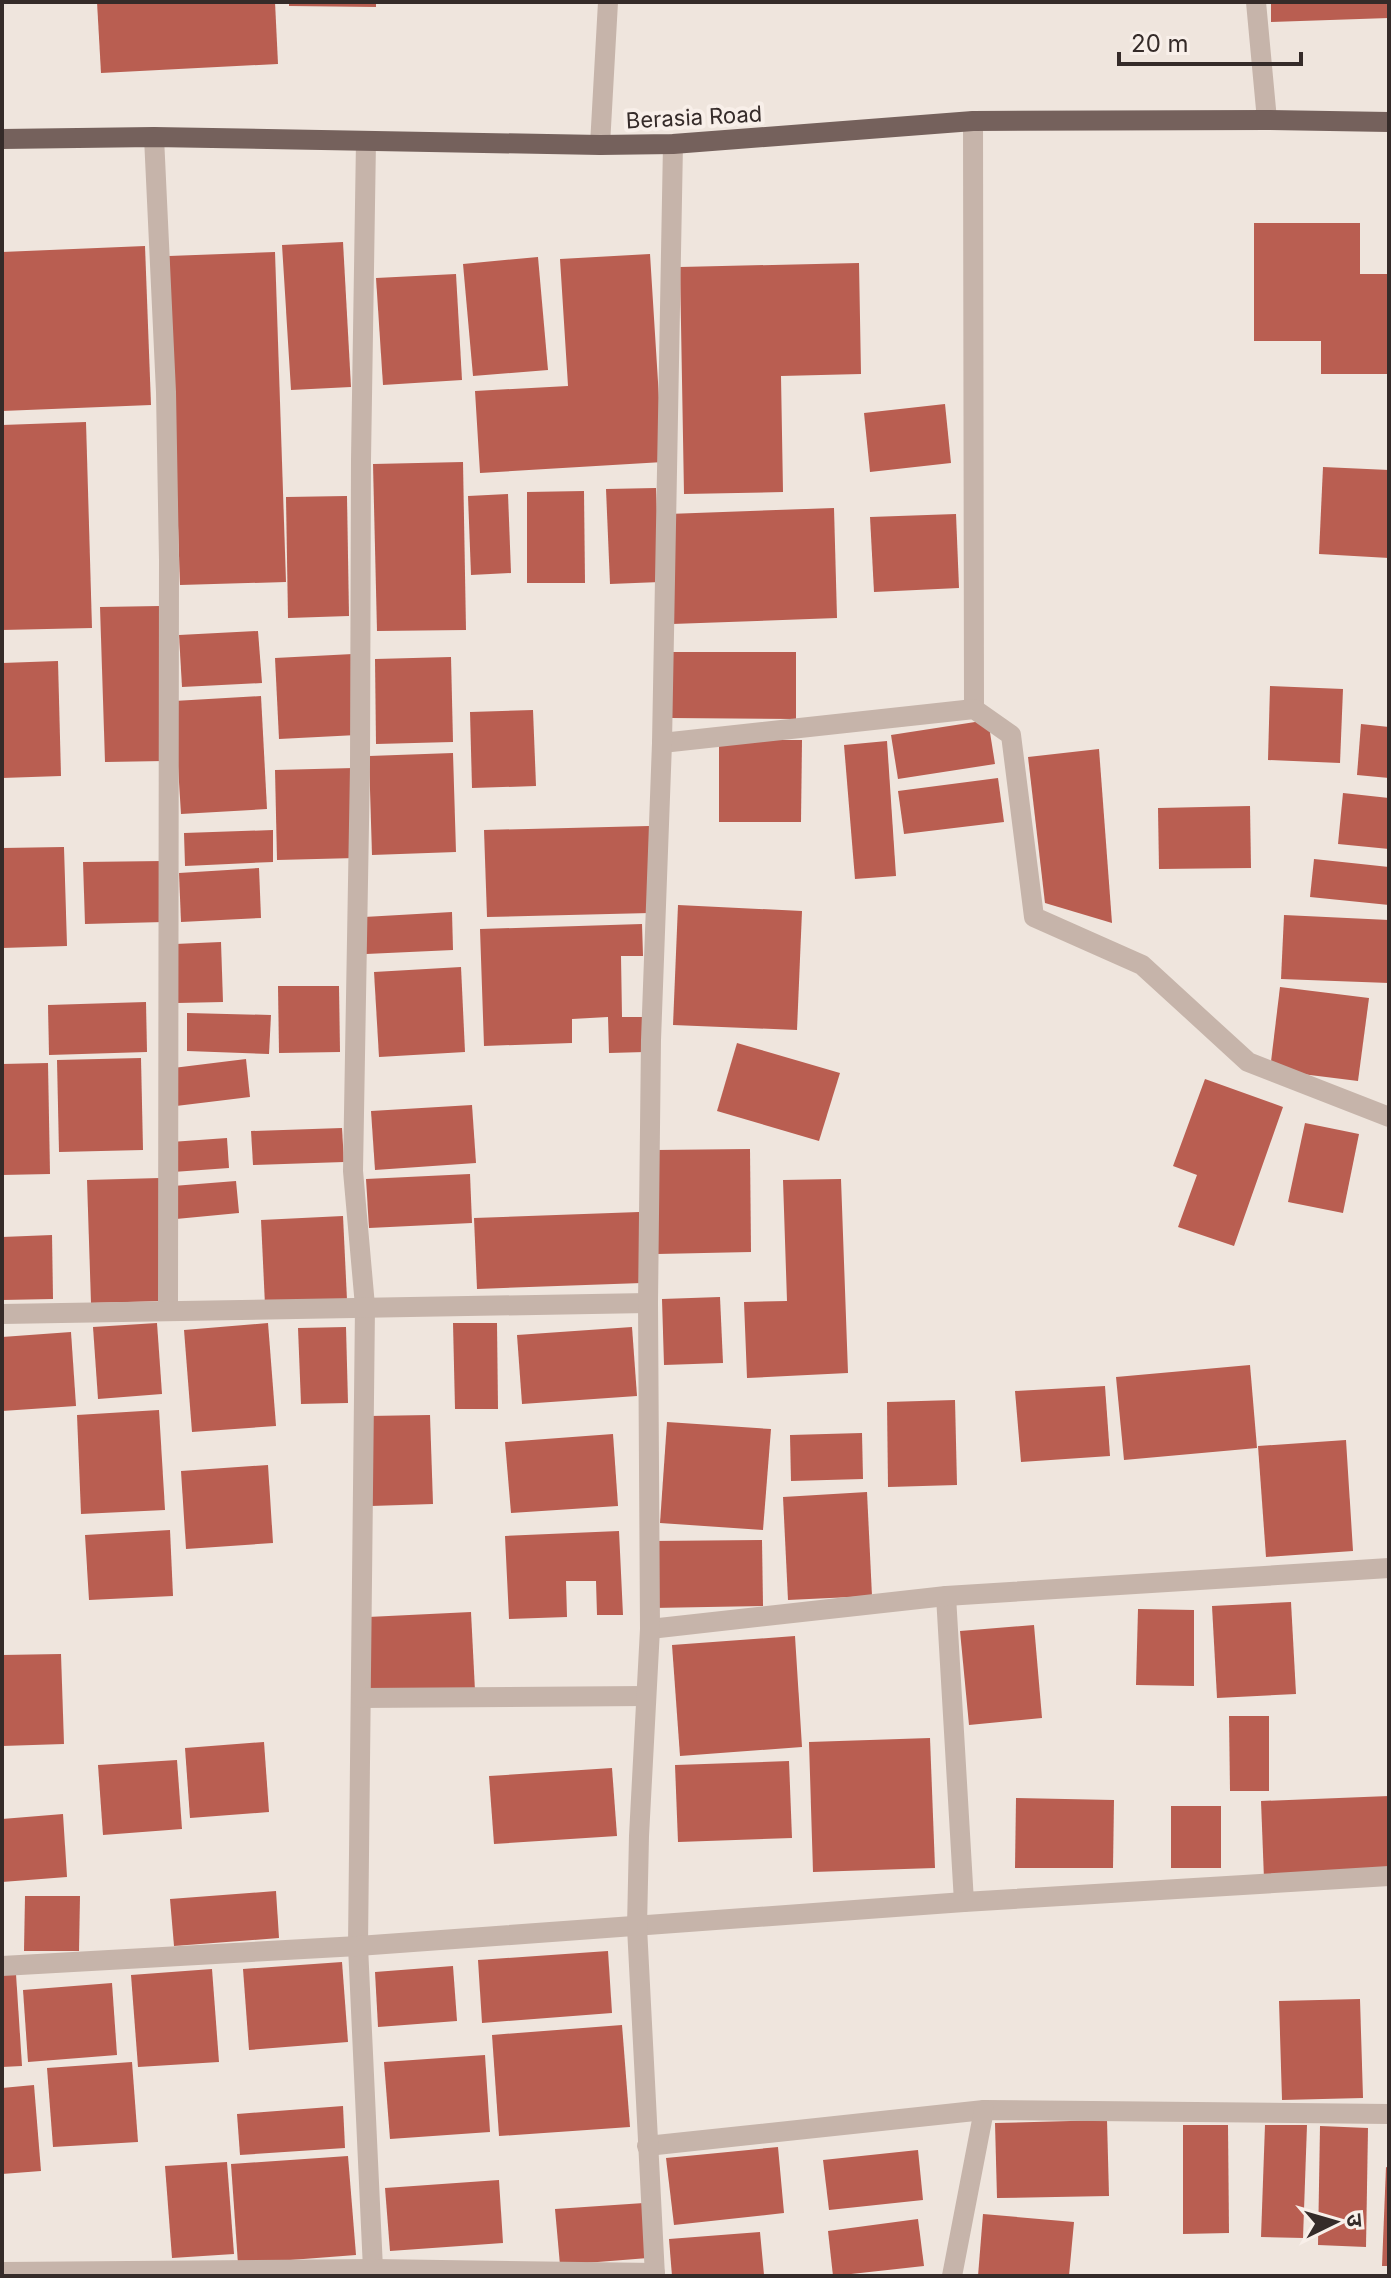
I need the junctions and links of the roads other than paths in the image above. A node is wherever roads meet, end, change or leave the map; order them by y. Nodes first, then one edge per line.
1 (608, 2) edge
2 (1256, 2) edge
3 (1267, 120) junction
4 (973, 121) junction
5 (1389, 122) edge
6 (154, 137) junction
7 (2, 139) edge
8 (366, 141) junction
9 (673, 144) junction
10 (600, 145) junction
11 (974, 709) junction
12 (662, 743) junction
13 (1389, 1117) edge
14 (648, 1303) junction
15 (365, 1306) junction
16 (168, 1309) junction
17 (2, 1314) edge
18 (1389, 1568) edge
19 (946, 1596) junction
20 (650, 1629) junction
21 (646, 1696) junction
22 (361, 1698) junction
23 (1389, 1876) edge
24 (964, 1902) junction
25 (637, 1927) junction
26 (358, 1946) junction
27 (2, 1966) edge
28 (984, 2110) junction
29 (1389, 2114) edge
30 (647, 2146) junction
31 (373, 2269) junction
32 (2, 2272) edge
33 (655, 2275) edge
34 (952, 2276) edge

1 - 10 street
2 - 3 street
3 - 4 main road, Berasia Road
3 - 5 main road, Berasia Road
4 - 9 main road, Berasia Road
4 - 11 street
6 - 7 main road, Berasia Road
6 - 8 main road, Berasia Road
6 - 16 street
8 - 10 main road, Berasia Road
8 - 15 street
9 - 10 main road, Berasia Road
9 - 12 street
11 - 12 street
11 - 13 street
12 - 14 street
14 - 15 street
14 - 20 street
15 - 16 street
15 - 22 street
16 - 17 street
18 - 19 street
19 - 20 street
19 - 24 street
20 - 21 street
21 - 22 street
21 - 25 street
22 - 26 street
23 - 24 street
24 - 25 street
25 - 26 street
25 - 30 street
26 - 27 street
26 - 31 street
28 - 29 street
28 - 30 street
28 - 34 street
30 - 33 street
31 - 32 street
31 - 33 street

